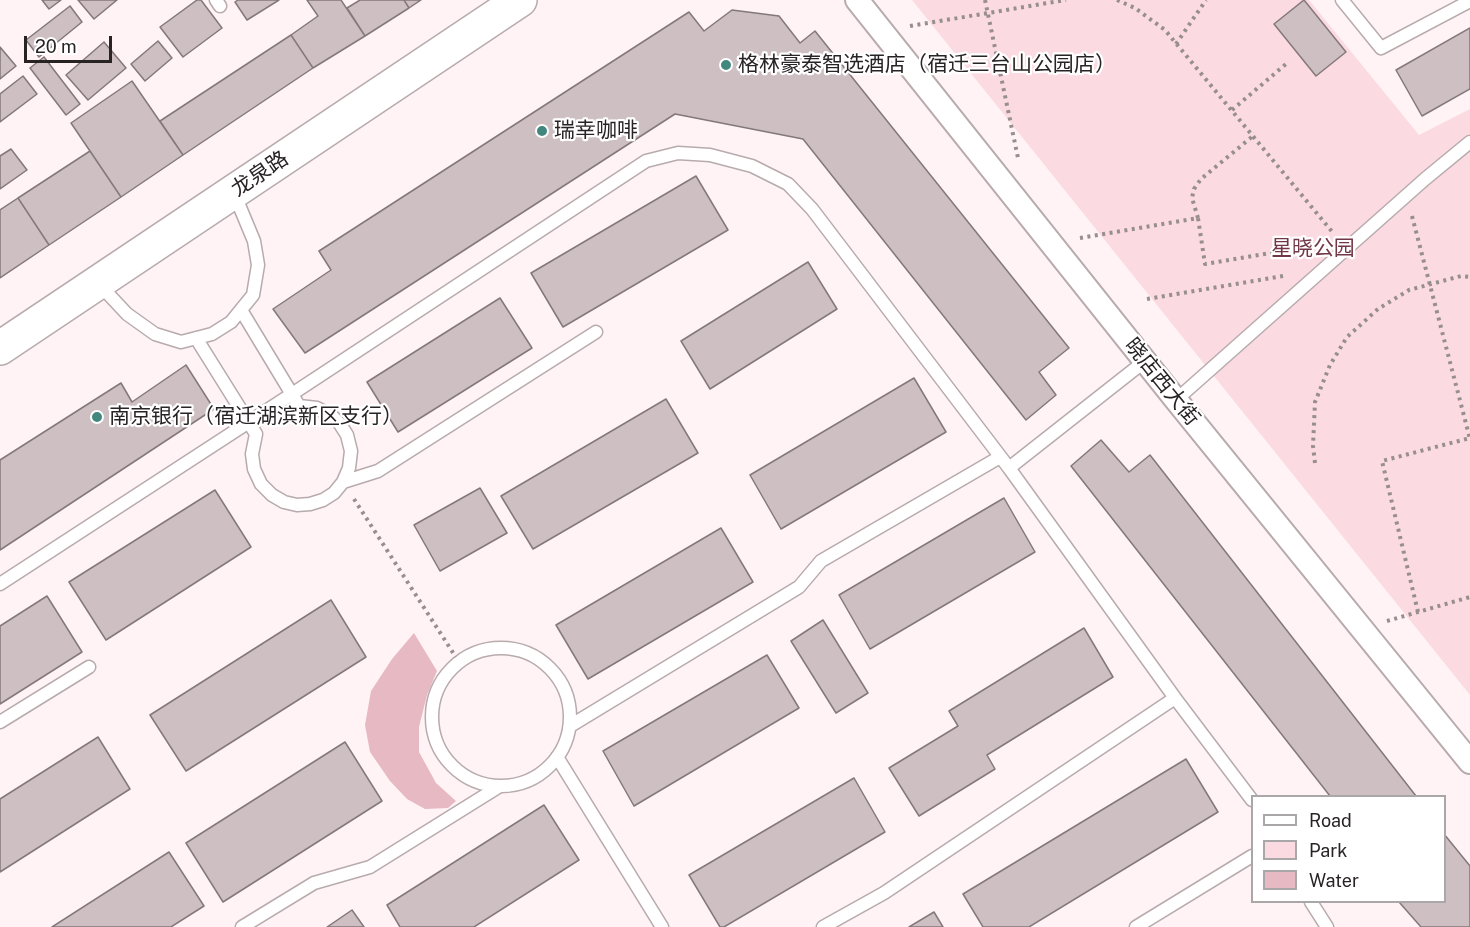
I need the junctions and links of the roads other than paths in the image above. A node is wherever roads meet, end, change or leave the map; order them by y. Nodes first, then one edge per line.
1 (520, 0) edge
2 (857, 0) edge
3 (1342, 0) edge
4 (1470, 1) edge
5 (1470, 142) edge
6 (234, 192) junction
7 (98, 283) junction
8 (241, 310) junction
9 (596, 332) dead end
10 (196, 338) junction
11 (0, 348) edge
12 (1145, 361) junction
13 (292, 394) junction
14 (1176, 400) junction
15 (249, 422) junction
16 (1000, 457) junction
17 (1009, 468) junction
18 (343, 482) junction
19 (0, 584) edge
20 (89, 667) dead end
21 (1175, 698) junction
22 (0, 722) edge
23 (570, 726) junction
24 (557, 757) junction
25 (1470, 762) edge
26 (500, 786) junction
27 (1251, 799) edge
28 (1251, 857) edge
29 (1312, 903) edge
30 (242, 927) edge
31 (662, 927) edge
32 (824, 927) edge
33 (1136, 927) edge
34 (1327, 927) edge

1 - 6 street, 龙泉路
2 - 12 street, 晓店西大街
3 - 4 lane
5 - 14 lane
6 - 7 street, 龙泉路
6 - 8 lane
7 - 10 lane
7 - 11 street, 龙泉路
8 - 10 lane
8 - 13 lane
9 - 18 lane
10 - 15 lane
12 - 14 street, 晓店西大街
12 - 17 lane
13 - 15 lane
13 - 16 lane
13 - 18 lane
14 - 25 street, 晓店西大街
15 - 18 lane
15 - 19 lane
16 - 17 lane
16 - 23 lane
17 - 21 lane
20 - 22 lane
21 - 27 lane
21 - 32 lane
23 - 24 lane
23 - 26 lane
24 - 26 lane
24 - 31 lane
26 - 30 lane
28 - 33 lane
29 - 34 lane

